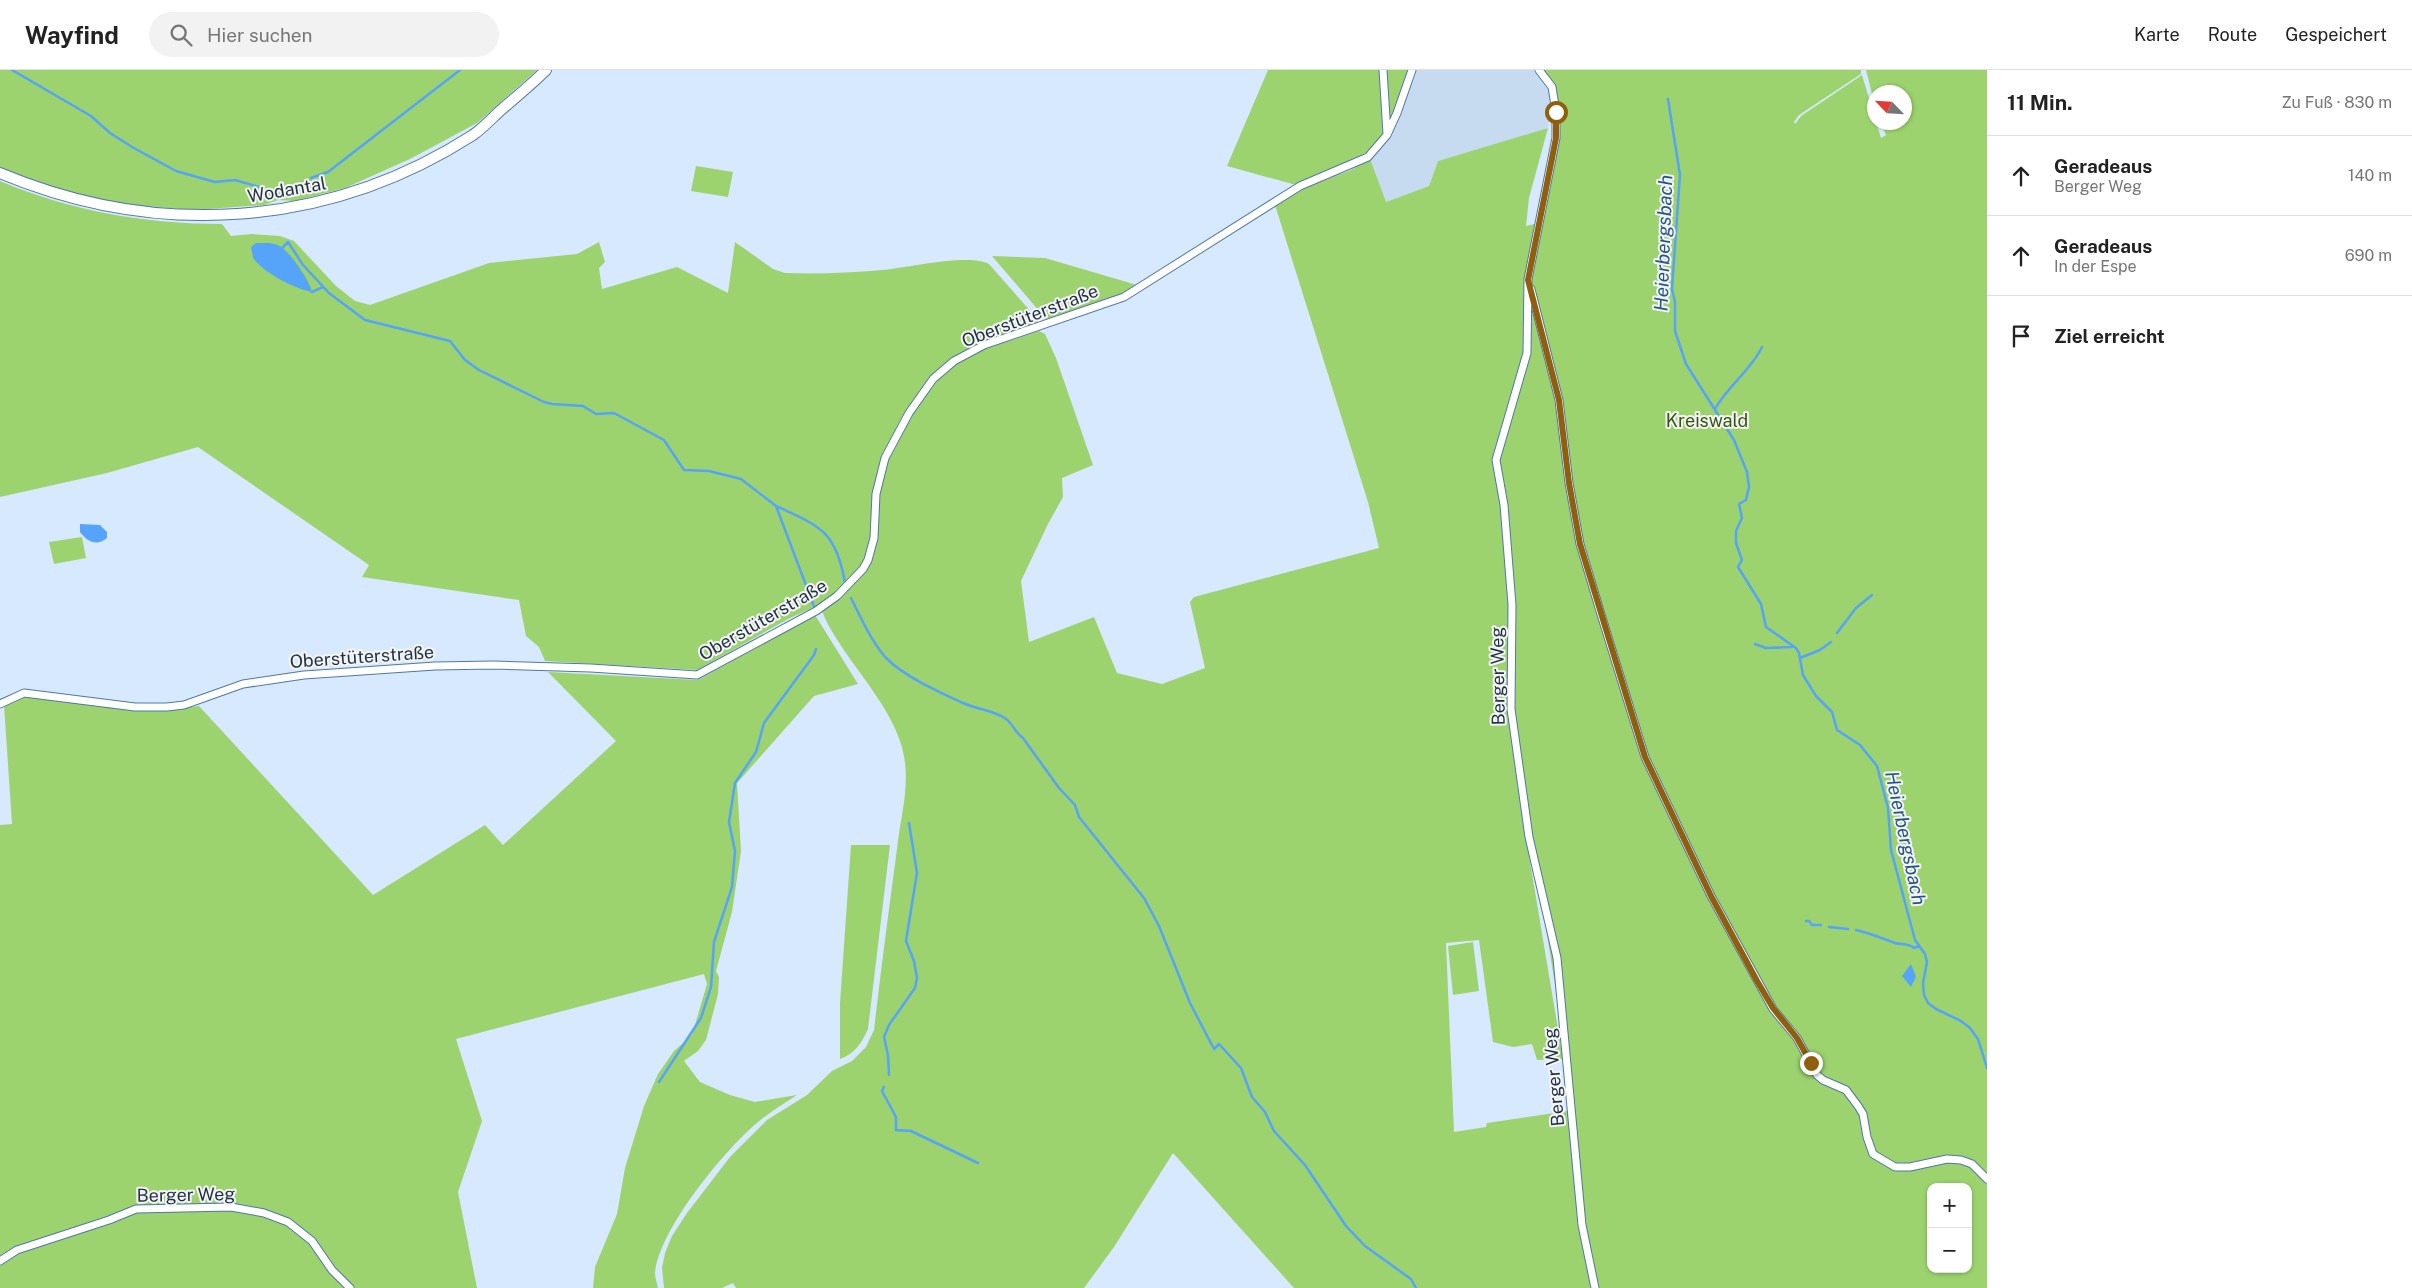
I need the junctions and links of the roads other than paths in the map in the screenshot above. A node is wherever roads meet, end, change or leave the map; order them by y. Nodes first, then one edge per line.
1 (546, 70) edge
2 (1383, 70) edge
3 (1412, 70) edge
4 (1539, 70) edge
5 (1387, 135) junction
6 (0, 173) edge
7 (1528, 280) junction
8 (0, 704) edge
9 (1987, 1179) edge
10 (0, 1260) edge
11 (350, 1288) edge
12 (1595, 1288) edge

1 - 6 main road, Wodantal
2 - 5 street
3 - 5 street, Oberstüterstraße
4 - 7 street, Berger Weg
5 - 8 street, Oberstüterstraße
7 - 9 street
7 - 12 street, Berger Weg
10 - 11 street, Berger Weg

